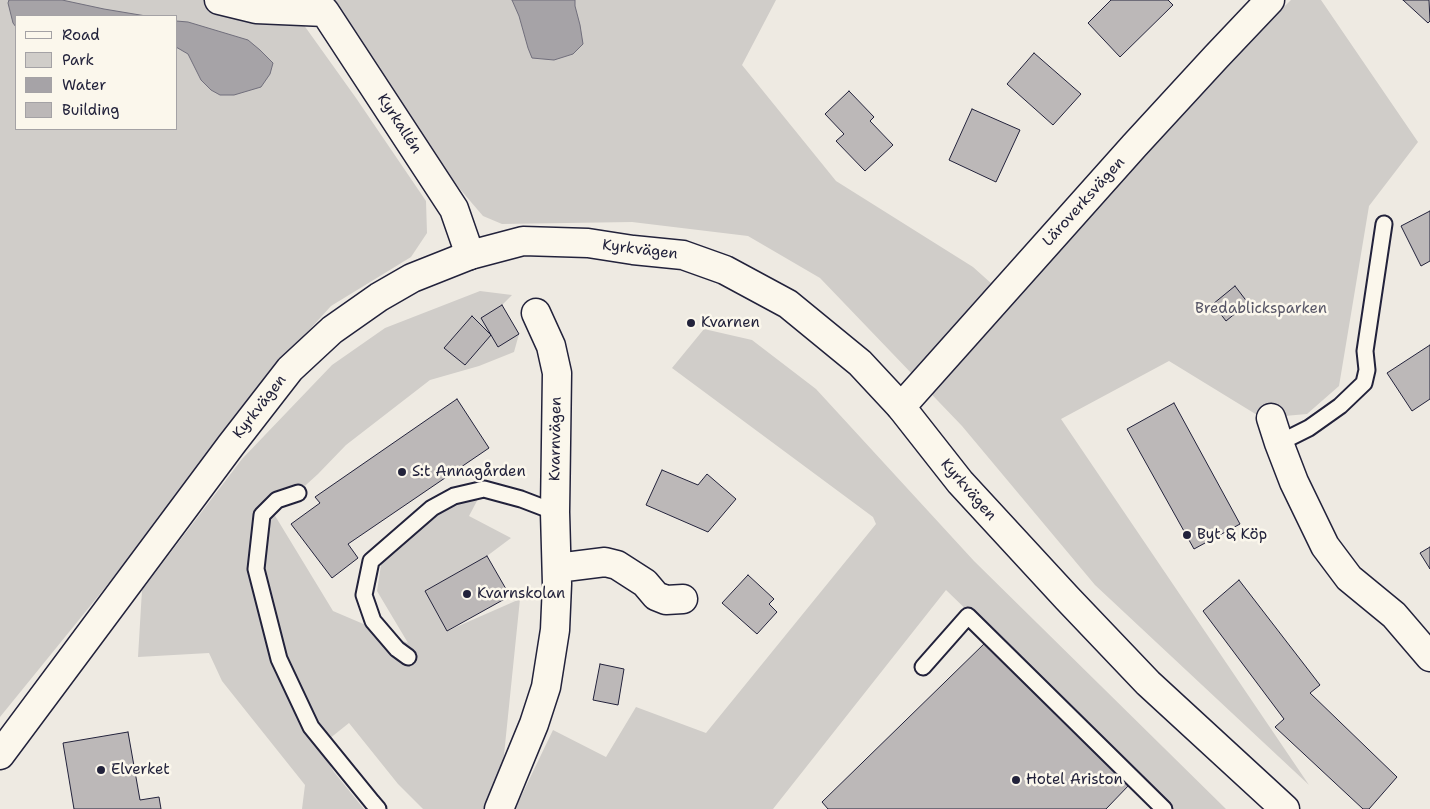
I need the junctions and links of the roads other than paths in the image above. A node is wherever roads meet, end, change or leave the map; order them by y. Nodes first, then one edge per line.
1 (219, 0) edge
2 (1270, 0) edge
3 (320, 6) edge
4 (1384, 224) dead end
5 (470, 255) junction
6 (536, 313) dead end
7 (901, 407) junction
8 (1271, 418) dead end
9 (1279, 444) junction
10 (298, 493) dead end
11 (556, 512) junction
12 (557, 568) junction
13 (683, 599) dead end
14 (408, 657) dead end
15 (1430, 657) edge
16 (923, 667) dead end
17 (0, 755) edge
18 (378, 809) edge
19 (499, 809) edge
20 (1164, 809) edge
21 (1284, 809) edge

1 - 3 street
2 - 7 street, Läroverksvägen
3 - 5 street, Kyrkallén
4 - 9 lane
5 - 7 street, Kyrkvägen
5 - 17 street, Kyrkvägen
6 - 11 street, Kvarnvägen
7 - 21 street, Kyrkvägen
8 - 9 street
9 - 15 street
10 - 18 lane
11 - 12 street, Kvarnvägen
11 - 14 lane
12 - 13 street
12 - 19 street, Kvarnvägen
16 - 20 lane

